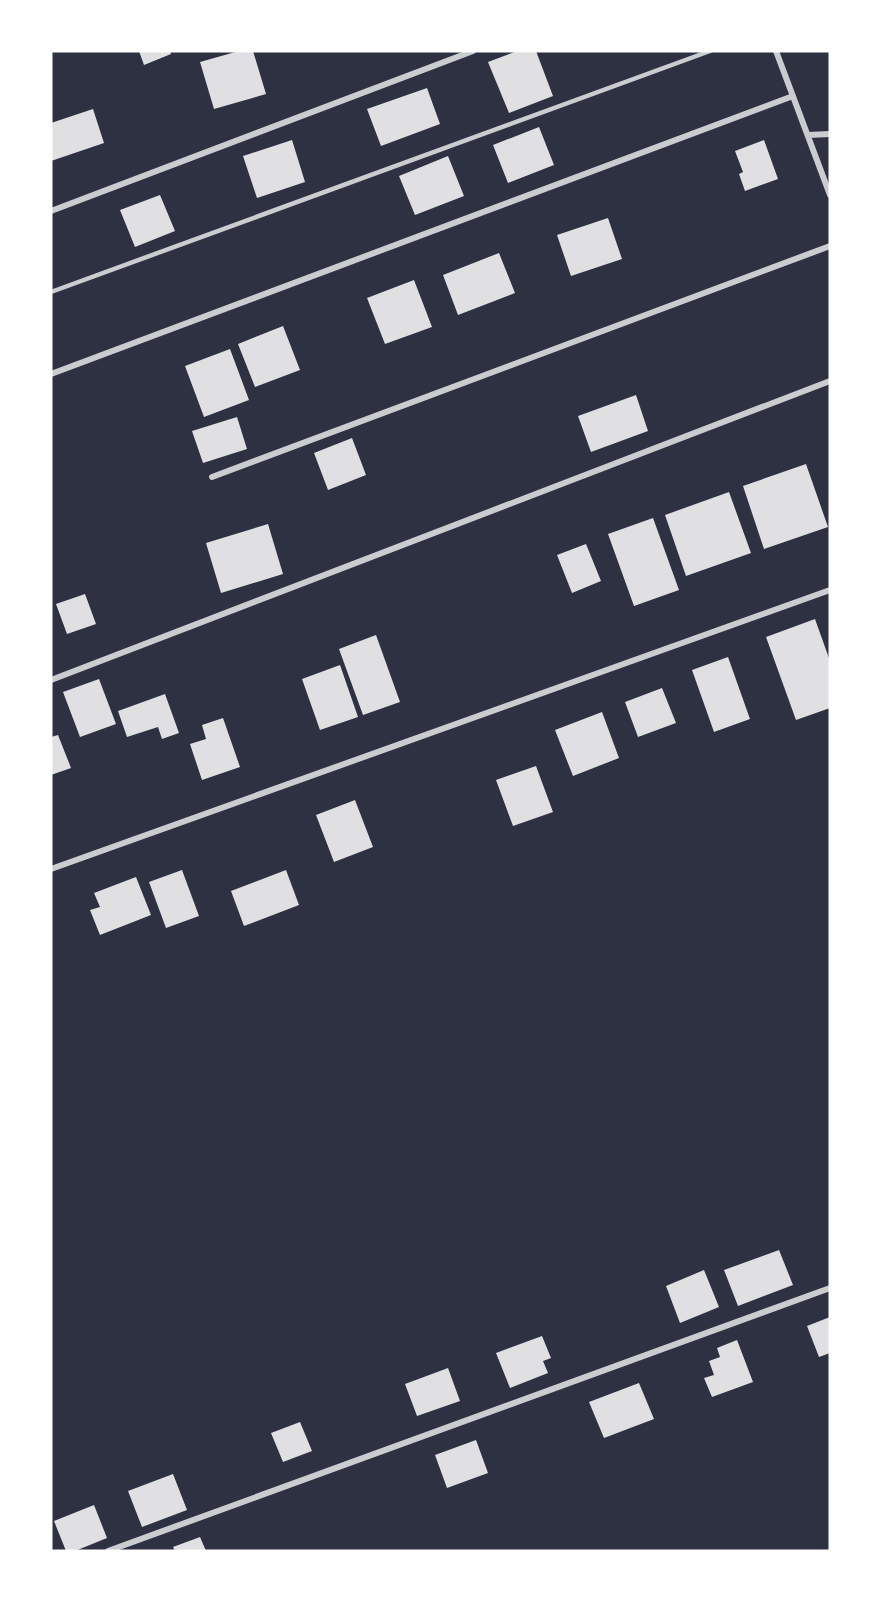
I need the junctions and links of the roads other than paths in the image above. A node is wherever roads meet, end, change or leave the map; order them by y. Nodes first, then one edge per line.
1 (473, 51) edge
2 (710, 51) edge
3 (776, 51) edge
4 (793, 96) junction
5 (830, 134) edge
6 (808, 135) junction
7 (830, 195) edge
8 (51, 211) edge
9 (830, 246) edge
10 (51, 292) edge
11 (51, 374) edge
12 (830, 381) edge
13 (212, 477) dead end
14 (830, 590) edge
15 (51, 680) edge
16 (51, 868) edge
17 (830, 1288) edge
18 (108, 1551) edge

1 - 8 street
2 - 10 lane
3 - 4 street
4 - 6 street
4 - 11 street
5 - 6 street
6 - 7 street
9 - 13 street
12 - 15 street
14 - 16 street
17 - 18 street

